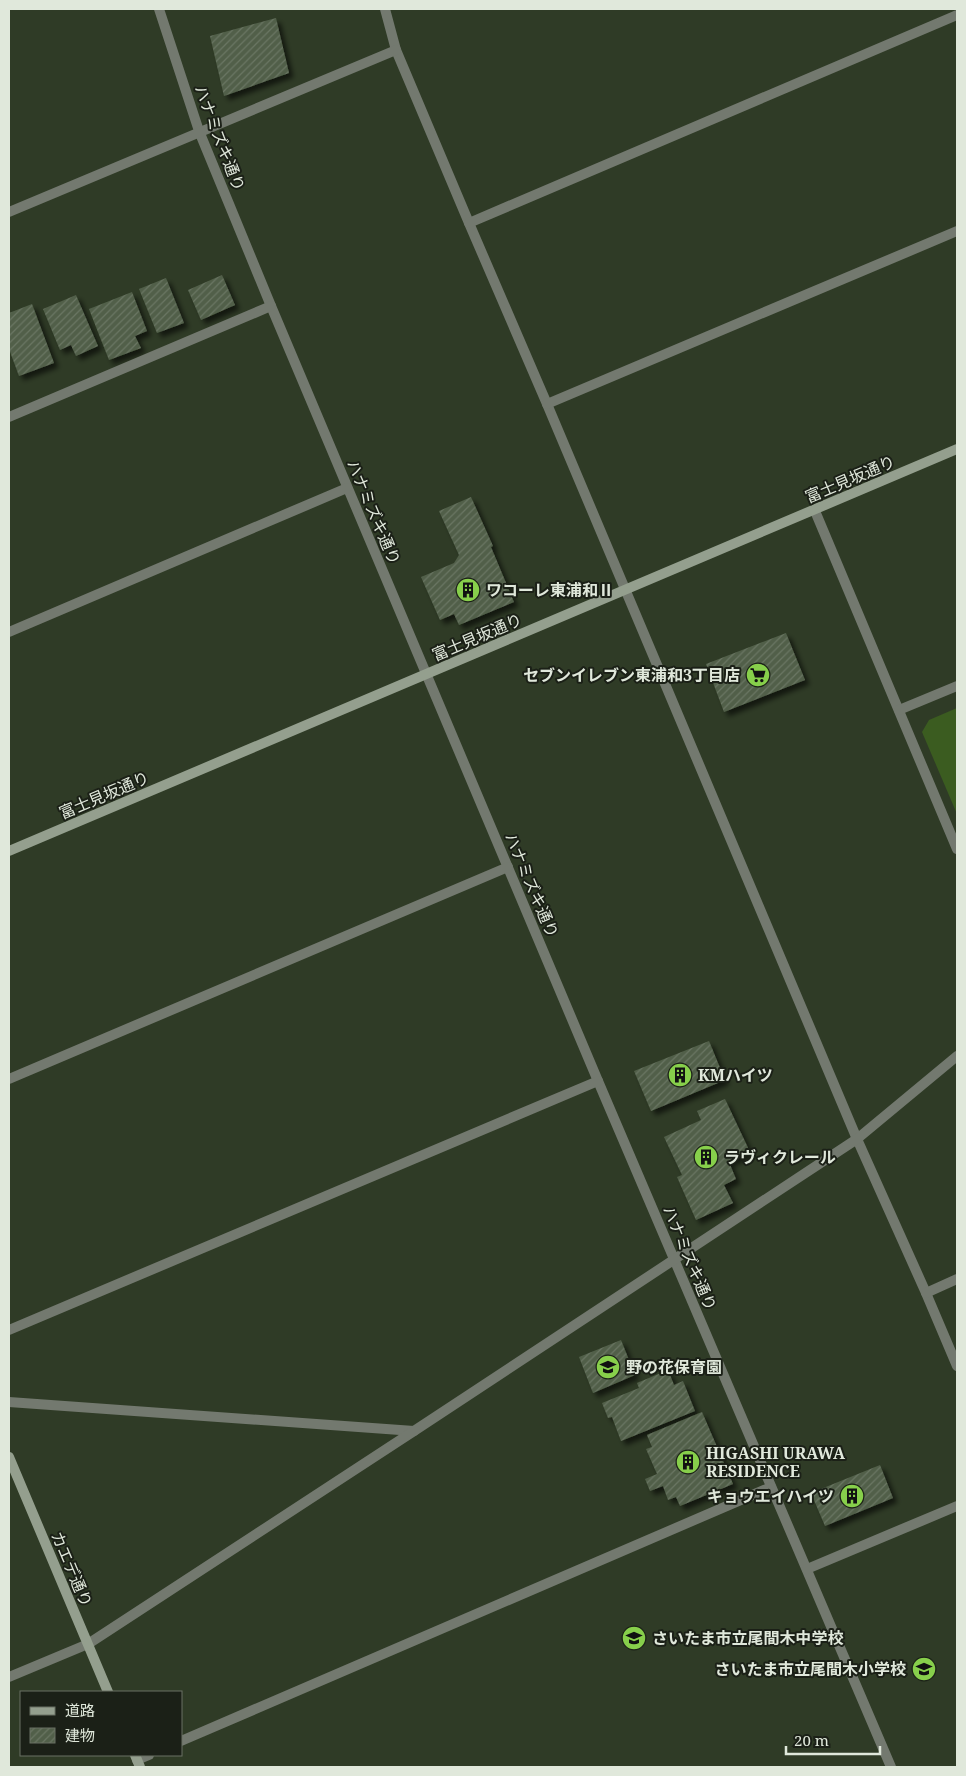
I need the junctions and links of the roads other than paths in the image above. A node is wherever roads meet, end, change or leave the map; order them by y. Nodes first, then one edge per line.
1 (159, 9) edge
2 (385, 9) edge
3 (957, 15) edge
4 (396, 50) junction
5 (199, 131) junction
6 (9, 212) edge
7 (469, 222) junction
8 (957, 231) edge
9 (270, 306) junction
10 (547, 404) junction
11 (9, 417) edge
12 (957, 449) edge
13 (348, 488) junction
14 (815, 511) junction
15 (626, 590) junction
16 (9, 632) edge
17 (427, 674) junction
18 (957, 686) edge
19 (899, 710) junction
20 (957, 849) edge
21 (9, 852) edge
22 (508, 866) junction
23 (957, 1056) edge
24 (9, 1079) edge
25 (598, 1081) junction
26 (857, 1139) junction
27 (674, 1259) junction
28 (957, 1279) edge
29 (926, 1293) junction
30 (9, 1330) edge
31 (957, 1366) edge
32 (9, 1402) edge
33 (414, 1431) junction
34 (9, 1457) edge
35 (771, 1487) junction
36 (957, 1506) edge
37 (807, 1569) junction
38 (88, 1644) junction
39 (9, 1677) edge
40 (108, 1691) edge
41 (182, 1741) edge
42 (891, 1767) edge

1 - 5 street, ハナミズキ通り
2 - 4 street
3 - 7 street
4 - 5 street
4 - 7 street
5 - 6 street
5 - 9 street, ハナミズキ通り
7 - 10 street
8 - 10 street
9 - 11 street
9 - 13 street, ハナミズキ通り
10 - 15 street
12 - 14 street, 富士見坂通り
13 - 16 street
13 - 17 street, ハナミズキ通り
14 - 15 street, 富士見坂通り
14 - 19 street
15 - 17 street, 富士見坂通り
15 - 26 street
17 - 21 street, 富士見坂通り
17 - 22 street, ハナミズキ通り
18 - 19 street
19 - 20 street
22 - 24 street
22 - 25 street, ハナミズキ通り
23 - 26 street
25 - 27 street, ハナミズキ通り
25 - 30 street
26 - 27 street
26 - 29 street
27 - 33 street
27 - 35 street, ハナミズキ通り
28 - 29 street
29 - 31 street
32 - 33 street
33 - 38 street
34 - 38 street, カエデ通り
35 - 37 street, ハナミズキ通り
35 - 41 street
36 - 37 street
37 - 42 street, ハナミズキ通り
38 - 39 street
38 - 40 street, カエデ通り

